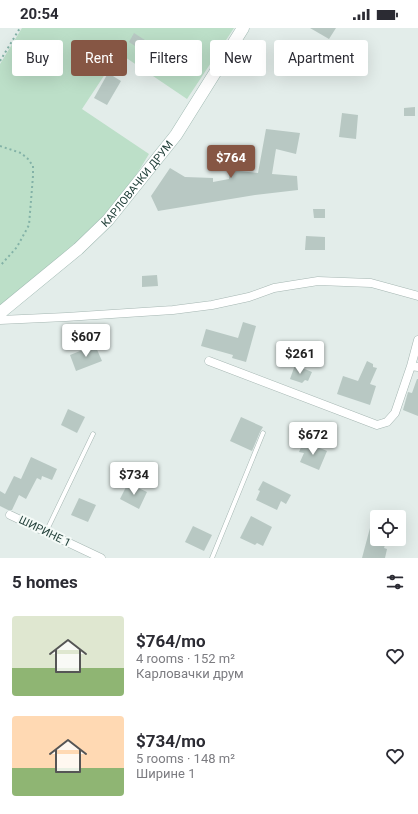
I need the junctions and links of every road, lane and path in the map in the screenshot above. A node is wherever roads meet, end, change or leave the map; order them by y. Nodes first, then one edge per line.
1 (20, 28) edge
2 (243, 28) edge
3 (0, 60) edge
4 (0, 146) edge
5 (0, 266) edge
6 (418, 296) edge
7 (0, 313) edge
8 (0, 320) edge
9 (418, 340) edge
10 (209, 361) dead end
11 (414, 367) edge
12 (263, 433) dead end
13 (93, 434) dead end
14 (10, 515) dead end
15 (46, 532) junction
16 (101, 558) edge
17 (212, 558) edge

1 - 3 path
2 - 7 main road, КАРЛОВАЧКИ ДРУМ
4 - 5 path
6 - 8 street
9 - 11 street
10 - 11 street
12 - 17 lane
13 - 15 lane
14 - 15 street, ШИРИНЕ 1
15 - 16 street, ШИРИНЕ 1

